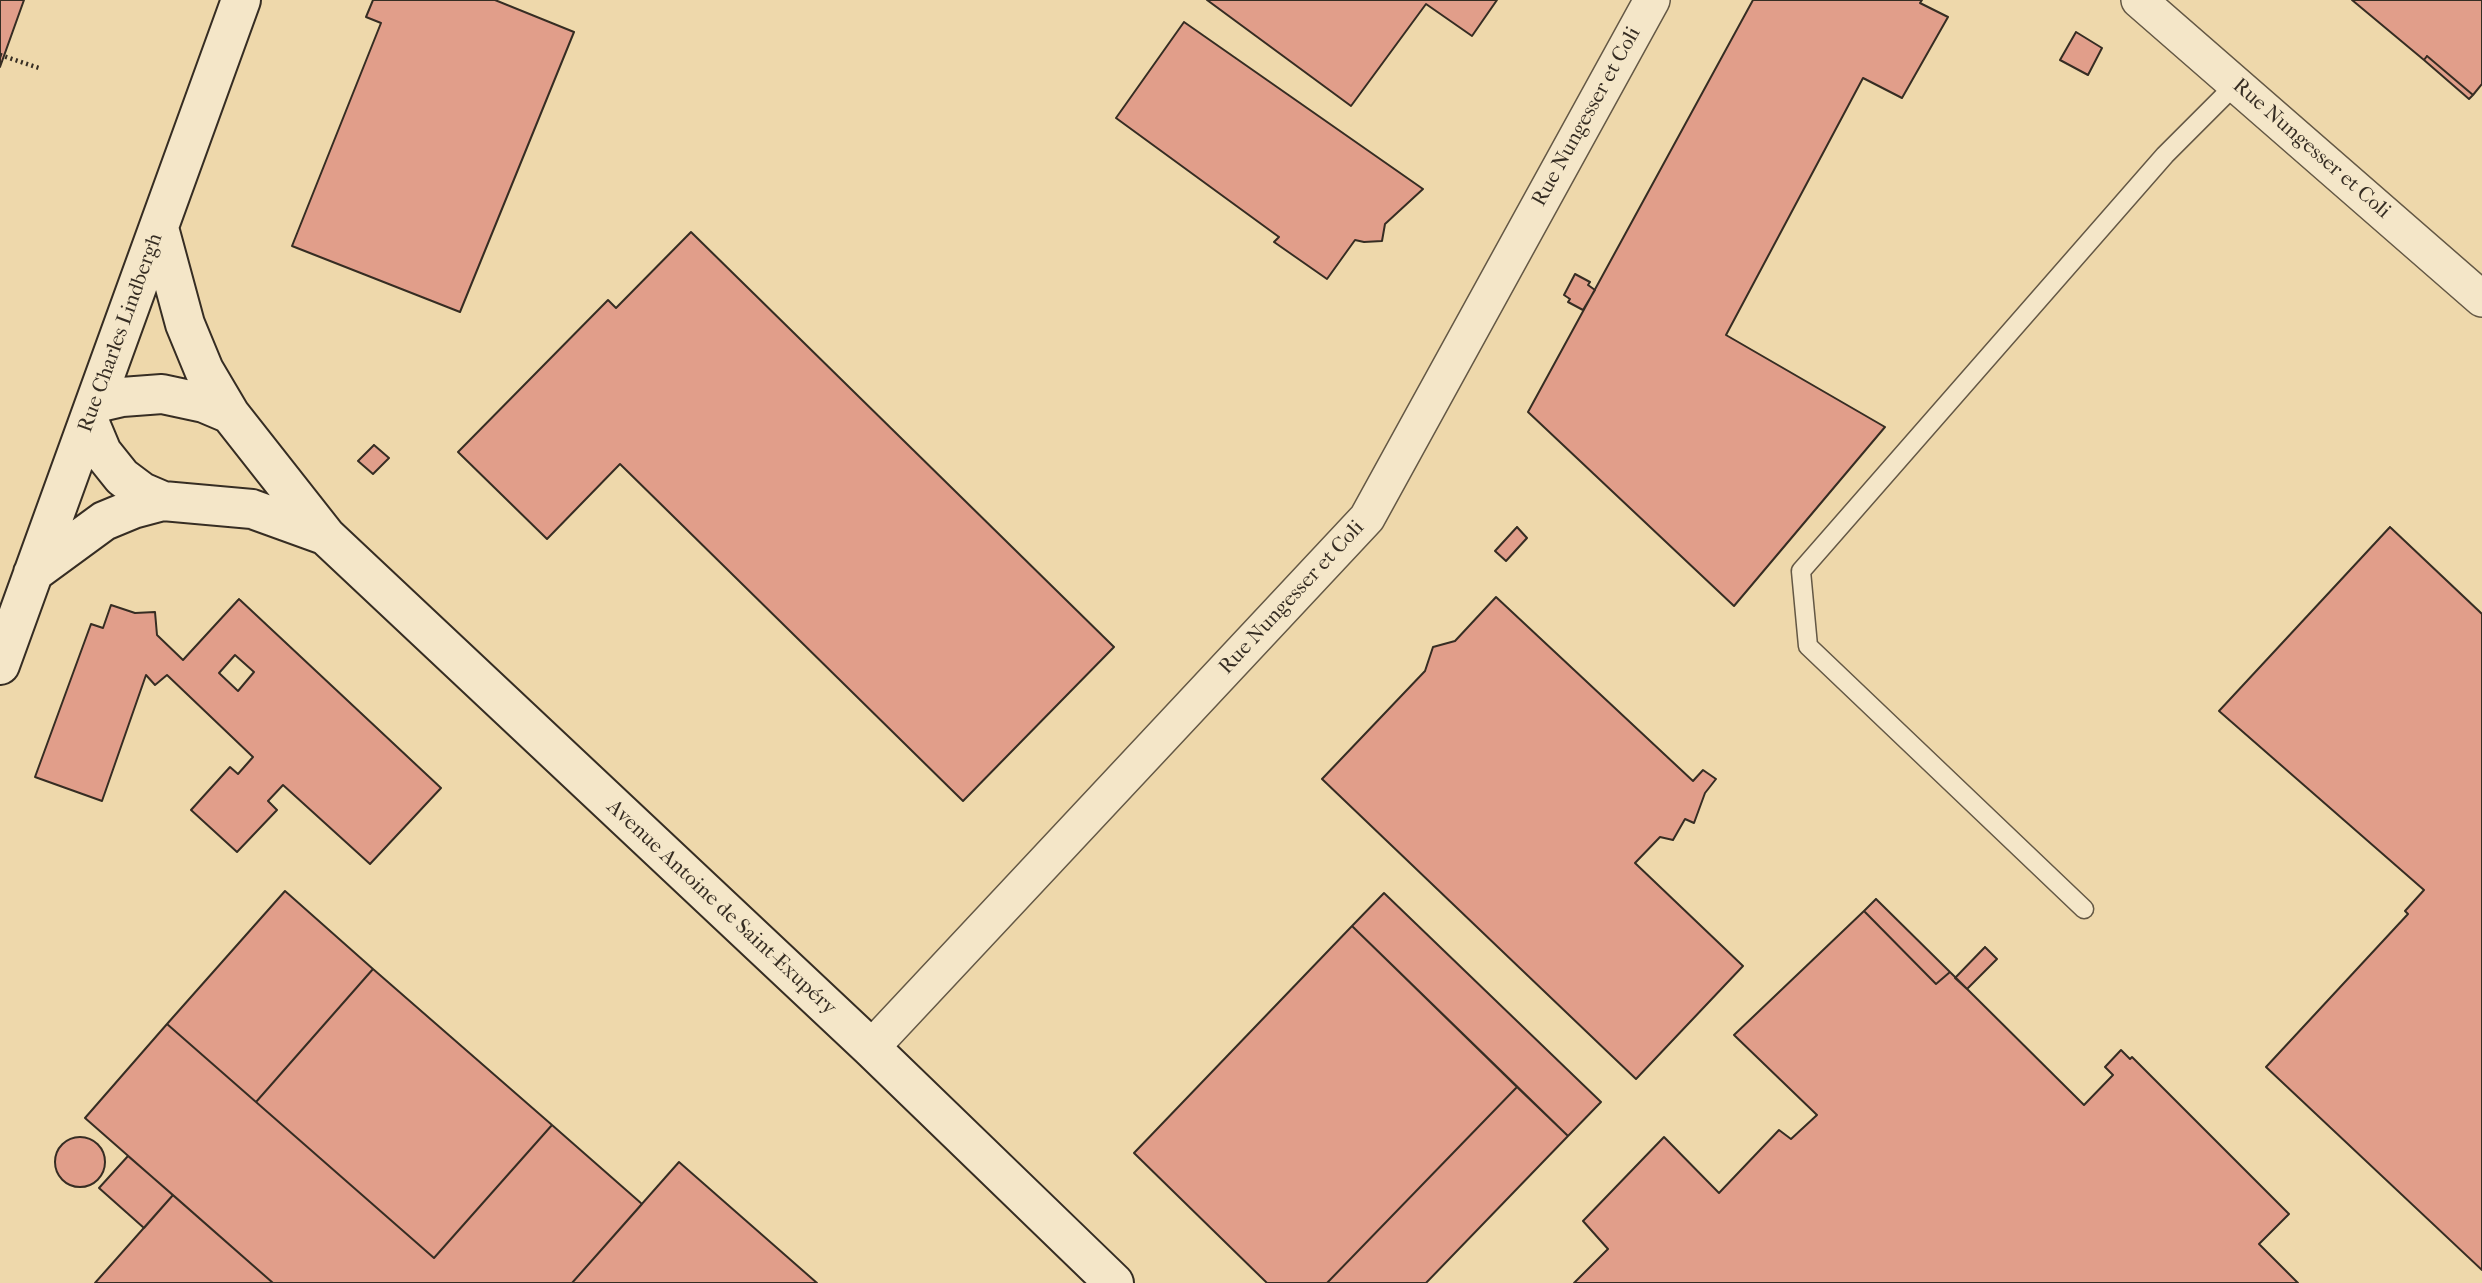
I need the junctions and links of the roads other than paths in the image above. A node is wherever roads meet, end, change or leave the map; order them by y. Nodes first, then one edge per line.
1 (241, 0) edge
2 (1652, 0) edge
3 (2139, 0) edge
4 (2236, 84) junction
5 (159, 228) junction
6 (2482, 299) edge
7 (93, 412) junction
8 (230, 415) junction
9 (163, 501) junction
10 (326, 536) junction
11 (33, 573) junction
12 (0, 665) edge
13 (2084, 909) dead end
14 (871, 1048) junction
15 (1114, 1283) edge

1 - 5 street, Rue Charles Lindbergh
2 - 14 street, Rue Nungesser et Coli
3 - 4 street, Rue Nungesser et Coli
4 - 6 street, Rue Nungesser et Coli
4 - 13 lane
5 - 7 street, Rue Charles Lindbergh
5 - 8 street, Avenue Antoine de Saint-Exupéry
7 - 8 street, Avenue Antoine de Saint-Exupéry
7 - 9 street, Avenue Antoine de Saint-Exupéry
7 - 11 street, Rue Charles Lindbergh
8 - 10 street, Avenue Antoine de Saint-Exupéry
9 - 10 street, Avenue Antoine de Saint-Exupéry
9 - 11 street, Avenue Antoine de Saint-Exupéry
10 - 14 street, Avenue Antoine de Saint-Exupéry
11 - 12 street, Rue Charles Lindbergh
14 - 15 street, Avenue Antoine de Saint-Exupéry

